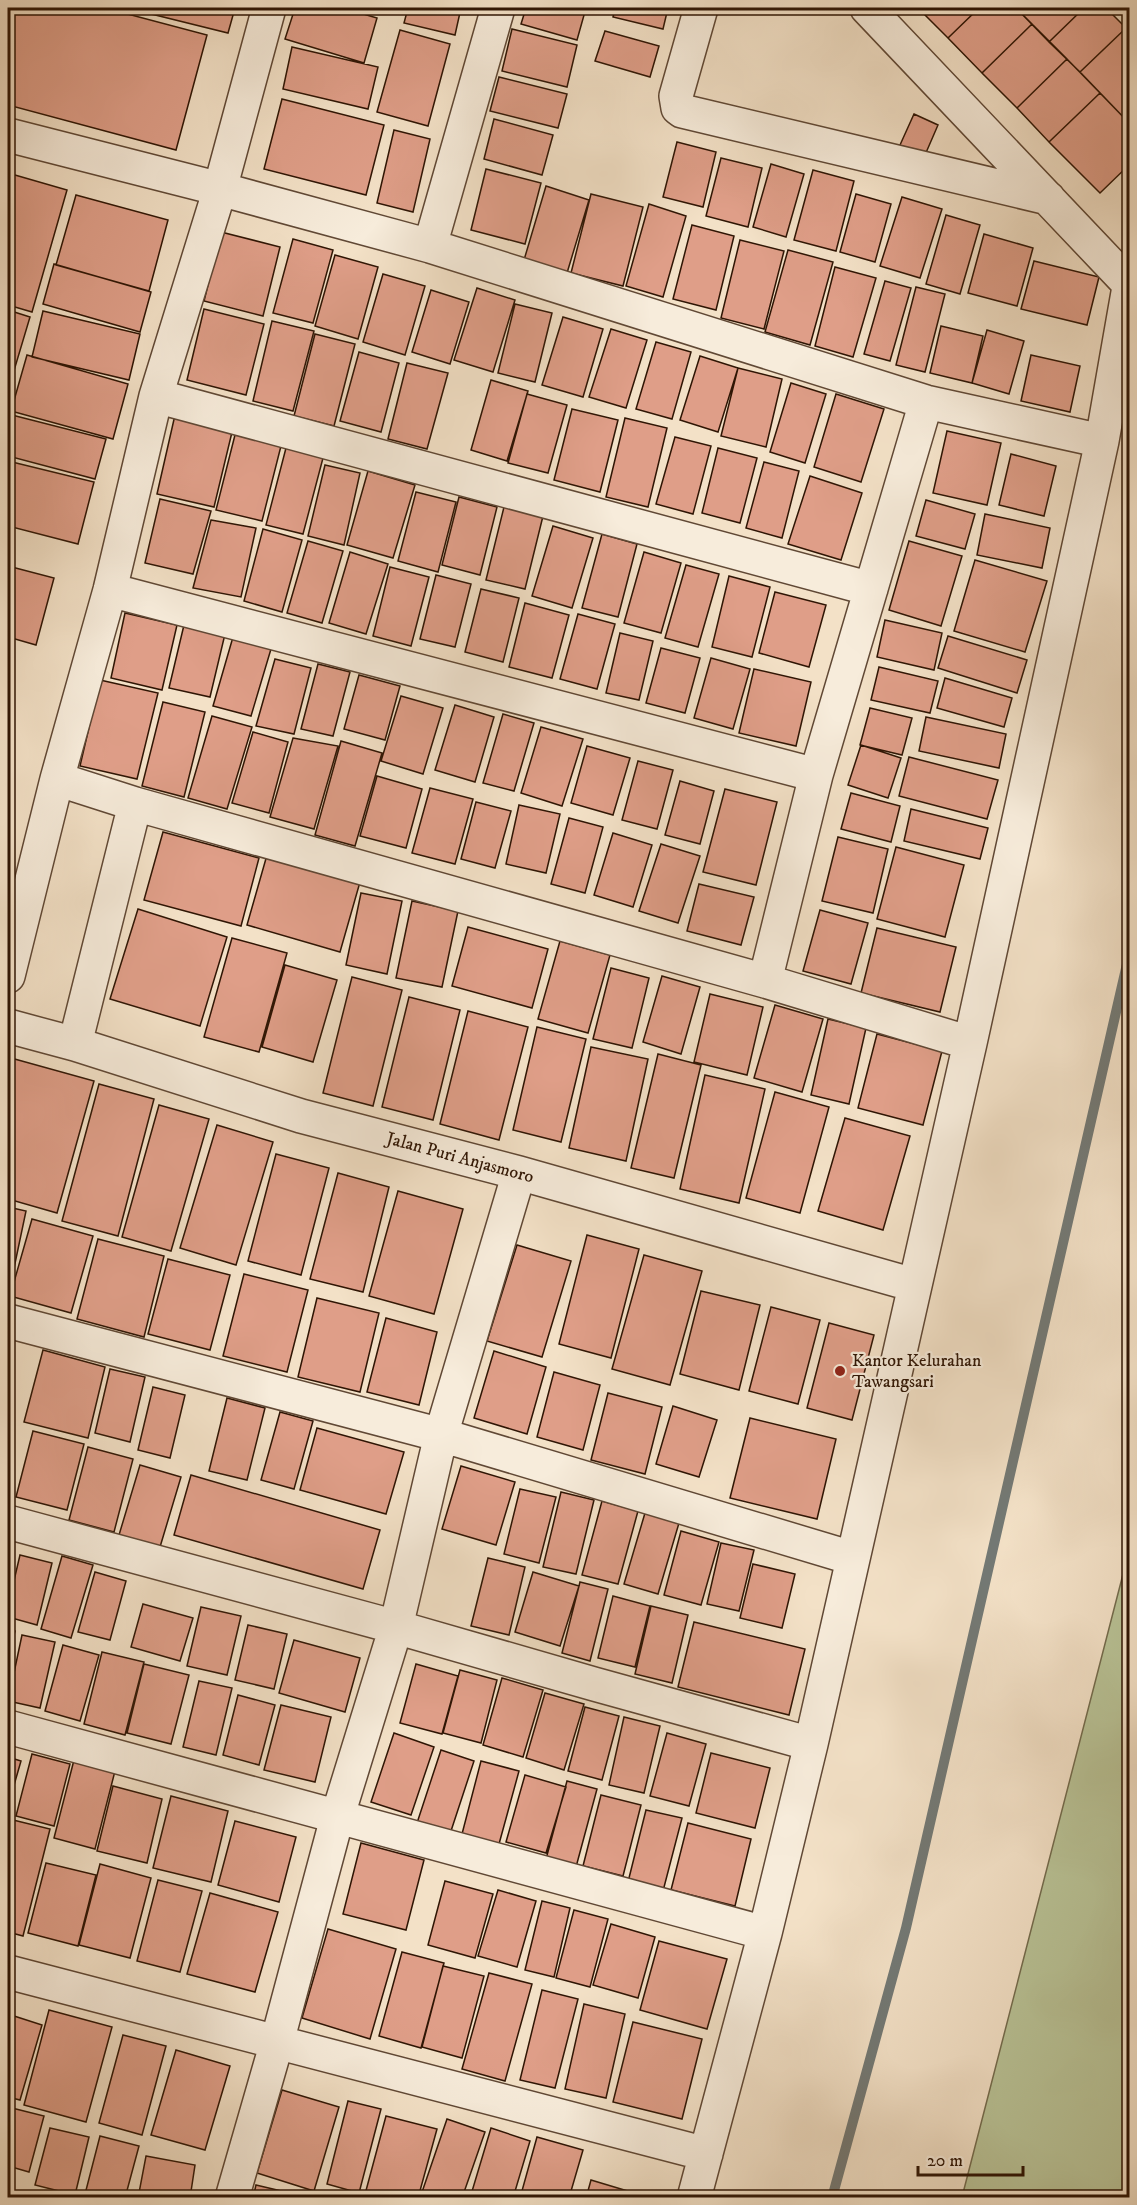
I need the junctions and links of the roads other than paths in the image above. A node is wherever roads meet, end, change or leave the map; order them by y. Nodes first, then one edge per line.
1 (269, 8) edge
2 (498, 8) edge
3 (701, 8) edge
4 (867, 8) edge
5 (8, 135) edge
6 (220, 189) junction
7 (1048, 198) junction
8 (430, 246) junction
9 (1129, 282) edge
10 (156, 396) junction
11 (927, 402) junction
12 (1102, 441) junction
13 (871, 589) junction
14 (110, 590) junction
15 (816, 775) junction
16 (57, 779) junction
17 (135, 804) junction
18 (8, 976) edge
19 (765, 981) junction
20 (8, 1026) edge
21 (970, 1043) junction
22 (75, 1044) junction
23 (519, 1173) junction
24 (914, 1285) junction
25 (8, 1321) edge
26 (441, 1435) junction
27 (8, 1522) edge
28 (852, 1558) junction
29 (396, 1627) junction
30 (8, 1727) edge
31 (811, 1744) junction
32 (337, 1818) junction
33 (765, 1933) junction
34 (8, 1972) edge
35 (277, 2042) junction
36 (706, 2154) junction
37 (232, 2198) edge
38 (694, 2198) edge

1 - 6 street
2 - 8 street
3 - 7 street
4 - 7 street
5 - 6 street
6 - 8 street
6 - 10 street
7 - 9 street
8 - 11 street
9 - 12 street
10 - 13 street
10 - 14 street
11 - 12 street
11 - 13 street
12 - 21 street
13 - 15 street
14 - 15 street
14 - 16 street
15 - 19 street
16 - 17 street
16 - 18 street
17 - 19 street
17 - 22 street
19 - 21 street
20 - 22 street, Jalan Puri Anjasmoro
21 - 24 street
22 - 23 street, Jalan Puri Anjasmoro
23 - 24 street, Jalan Puri Anjasmoro
23 - 26 street
24 - 28 street
25 - 26 street
26 - 28 street
26 - 29 street
27 - 29 street
28 - 31 street
29 - 31 street
29 - 32 street
30 - 32 street
31 - 33 street
32 - 33 street
32 - 35 street
33 - 36 street
34 - 35 street
35 - 36 street
35 - 37 street
36 - 38 street

